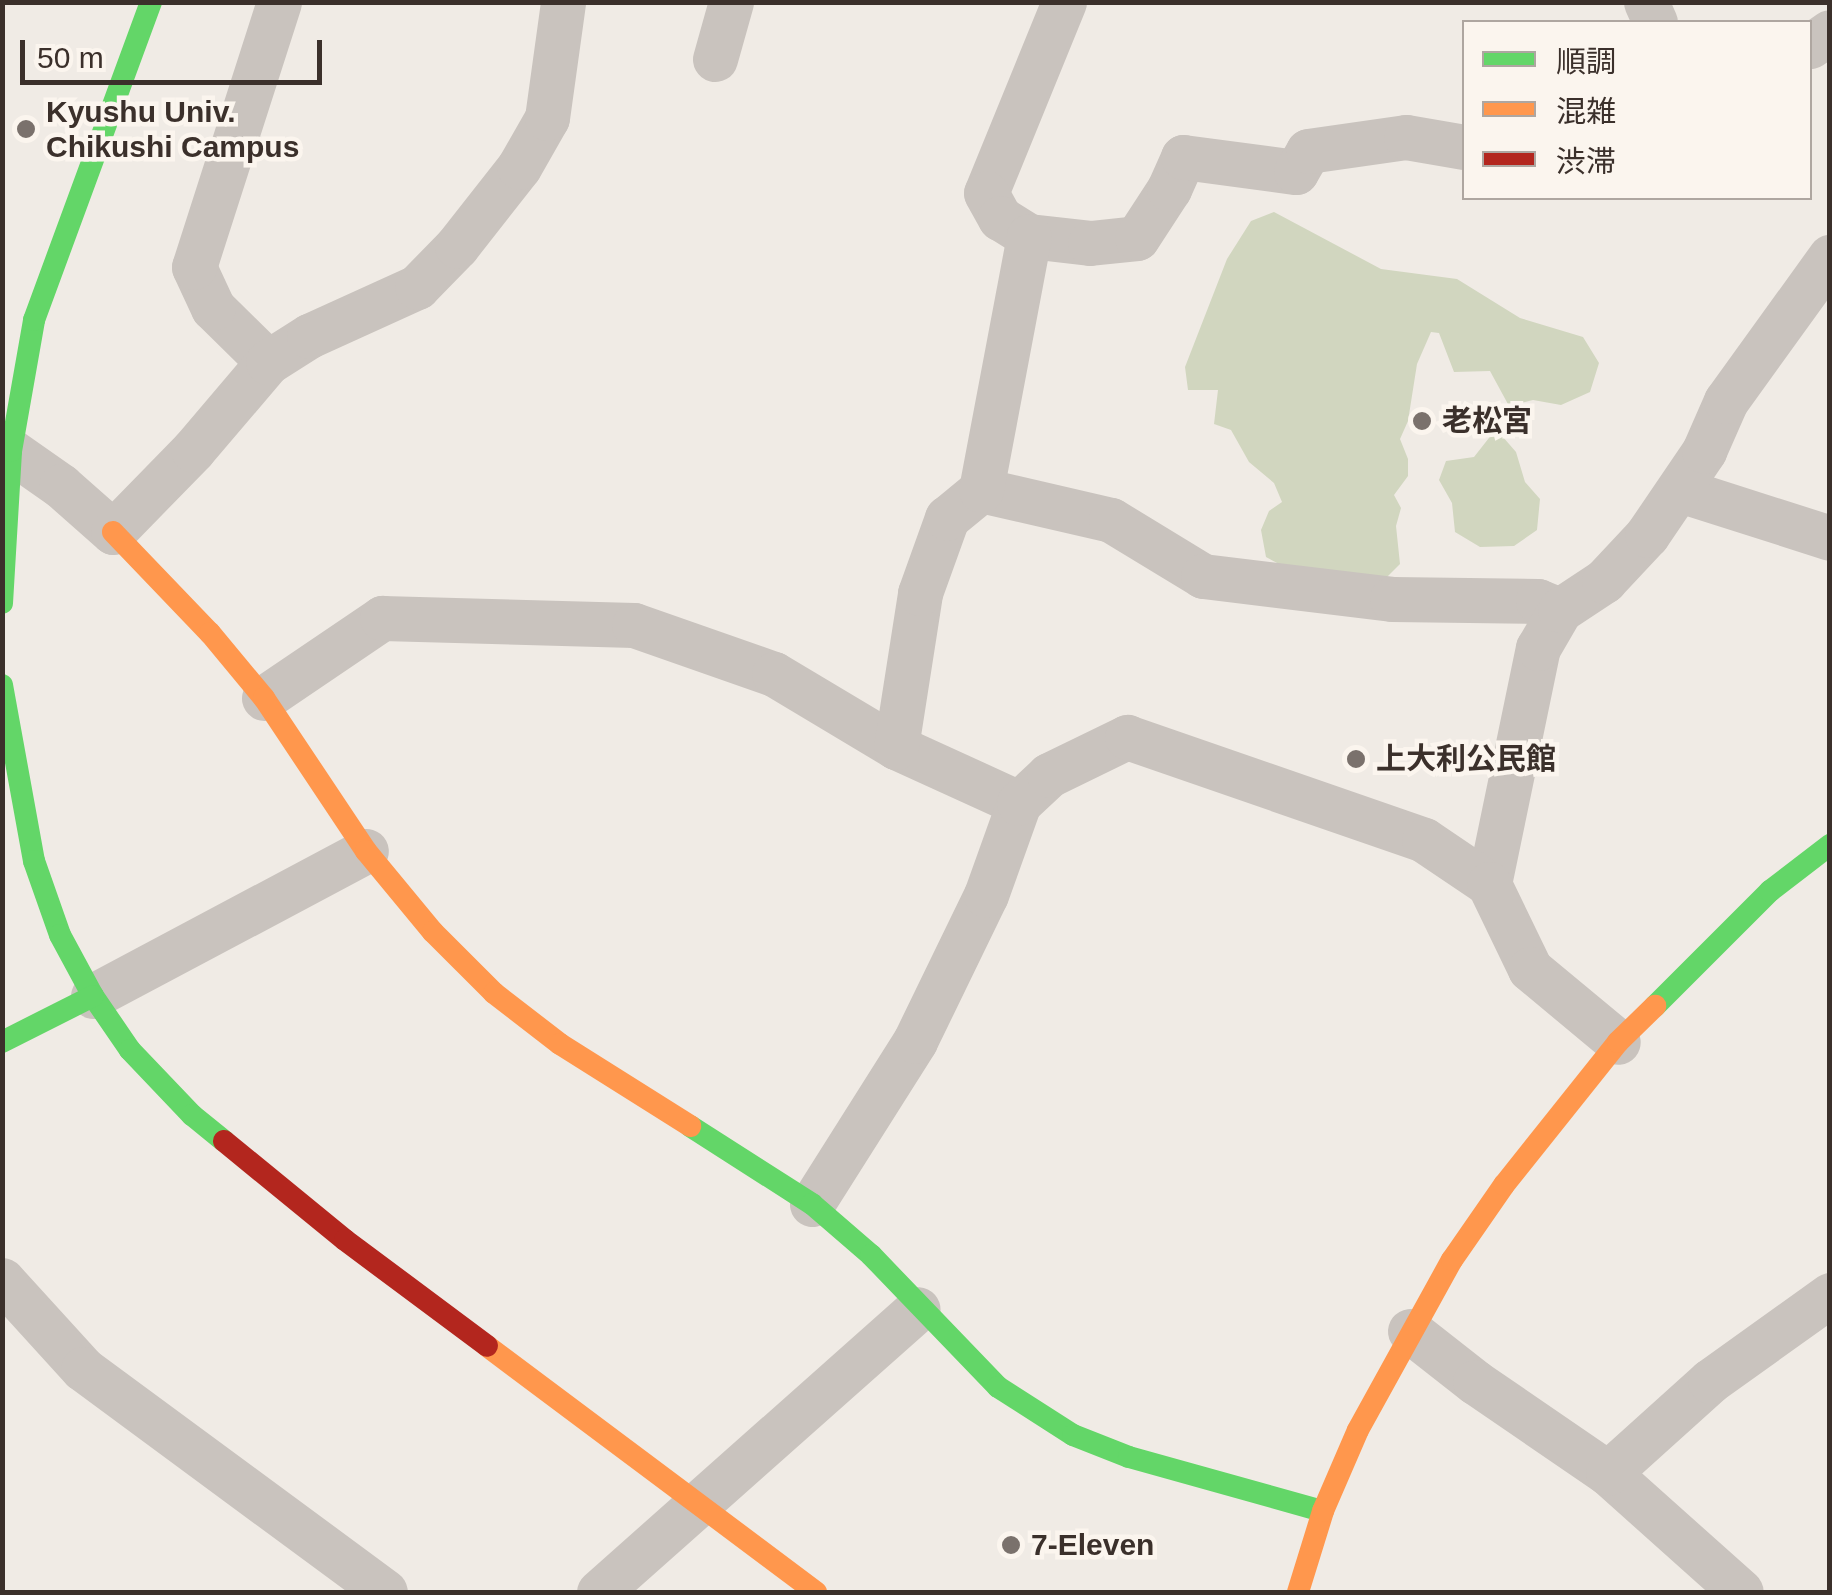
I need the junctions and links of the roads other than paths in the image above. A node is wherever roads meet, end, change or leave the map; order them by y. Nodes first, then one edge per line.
1 (152, 2) edge
2 (280, 2) edge
3 (563, 2) edge
4 (731, 2) edge
5 (1064, 2) edge
6 (715, 59) dead end
7 (1462, 148) edge
8 (1029, 236) junction
9 (1830, 257) edge
10 (268, 362) junction
11 (11, 451) junction
12 (981, 490) junction
13 (1680, 490) junction
14 (113, 532) junction
15 (1830, 538) edge
16 (2, 603) edge
17 (1560, 610) junction
18 (2, 685) edge
19 (264, 698) junction
20 (896, 746) junction
21 (1019, 803) junction
22 (1830, 845) edge
23 (366, 851) junction
24 (1489, 884) junction
25 (93, 996) junction
26 (2, 1042) edge
27 (1618, 1042) junction
28 (812, 1204) junction
29 (2, 1280) edge
30 (1830, 1295) edge
31 (918, 1309) junction
32 (1410, 1331) junction
33 (1608, 1473) junction
34 (697, 1507) junction
35 (1323, 1511) junction
36 (385, 1592) edge
37 (599, 1592) edge
38 (816, 1592) edge
39 (1298, 1592) edge
40 (1741, 1592) edge

1 - 11 street
2 - 10 street
3 - 10 street
4 - 6 street
5 - 8 street
7 - 8 street
8 - 12 street
9 - 13 street
10 - 14 street
11 - 14 street
11 - 16 street
12 - 17 street
12 - 20 street
13 - 15 street
13 - 17 street
14 - 19 street
17 - 24 street
18 - 25 street
19 - 20 street
19 - 23 street
20 - 21 street
21 - 24 street
21 - 28 street
22 - 27 street
23 - 25 street
23 - 28 street
24 - 27 street
25 - 26 street
25 - 34 street
27 - 32 street
28 - 31 street
29 - 36 street
30 - 33 street
31 - 34 street
31 - 35 street
32 - 33 street
32 - 35 street
33 - 40 street
34 - 37 street
34 - 38 street
35 - 39 street

